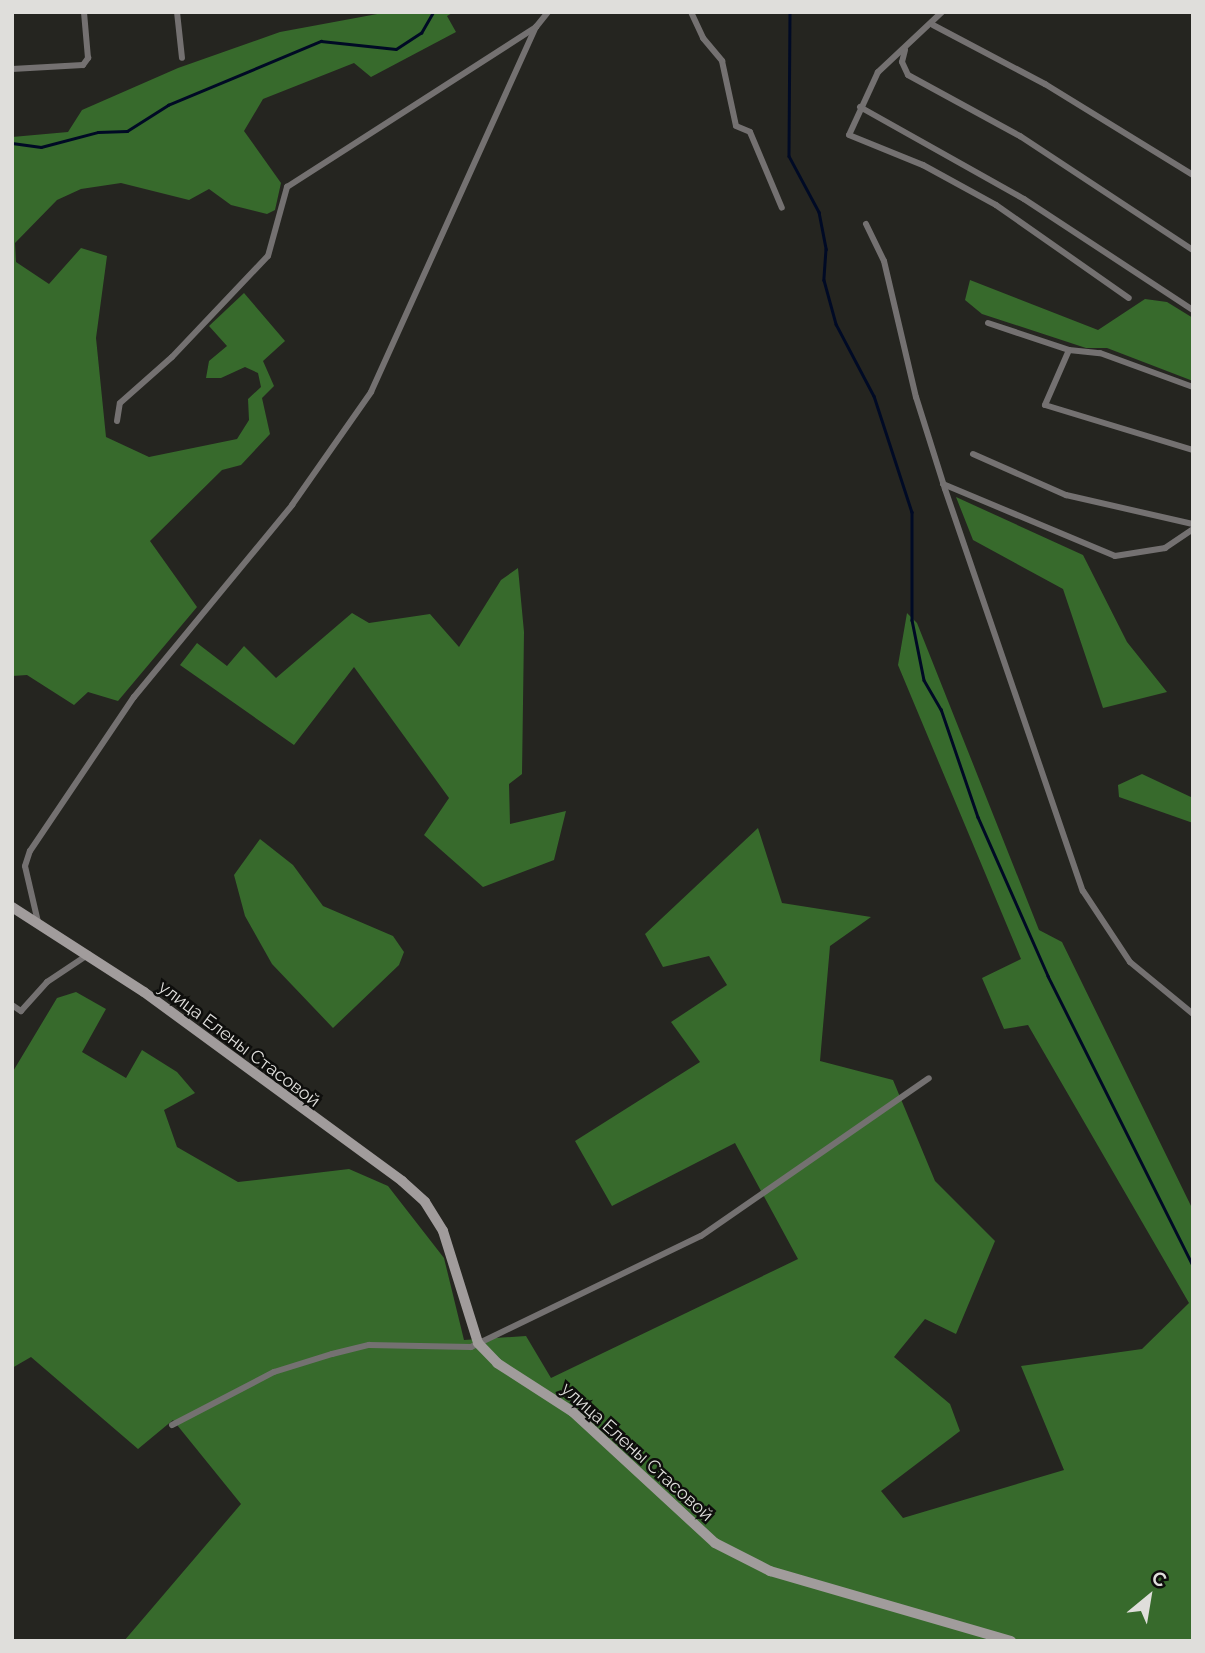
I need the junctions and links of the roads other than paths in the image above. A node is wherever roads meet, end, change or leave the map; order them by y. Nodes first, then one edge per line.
1 (84, 12) edge
2 (177, 12) edge
3 (548, 12) edge
4 (691, 12) edge
5 (942, 12) edge
6 (933, 25) junction
7 (536, 27) junction
8 (905, 50) junction
9 (182, 58) dead end
10 (12, 69) edge
11 (860, 107) junction
12 (1193, 175) edge
13 (782, 208) dead end
14 (866, 224) dead end
15 (1193, 250) edge
16 (1129, 298) dead end
17 (1193, 310) edge
18 (988, 323) dead end
19 (1069, 350) junction
20 (1193, 387) edge
21 (117, 421) dead end
22 (1193, 450) edge
23 (973, 453) dead end
24 (943, 484) junction
25 (1193, 527) edge
26 (12, 907) edge
27 (38, 922) junction
28 (89, 954) junction
29 (12, 1005) edge
30 (1193, 1014) edge
31 (929, 1078) dead end
32 (478, 1343) junction
33 (172, 1425) dead end
34 (1011, 1641) edge

1 - 10 street
2 - 9 street
3 - 7 street
4 - 13 street
5 - 6 street
6 - 8 street
6 - 12 street
7 - 21 street
7 - 27 street
8 - 11 street
8 - 15 street
11 - 16 street
11 - 17 street
14 - 24 street
18 - 19 street
19 - 20 street
19 - 22 street
23 - 25 street
24 - 25 street
24 - 30 street
26 - 27 main road, улица Елены Стасовой
27 - 28 main road, улица Елены Стасовой
28 - 29 street
28 - 32 main road, улица Елены Стасовой
31 - 32 street
32 - 33 street
32 - 34 main road, улица Елены Стасовой

